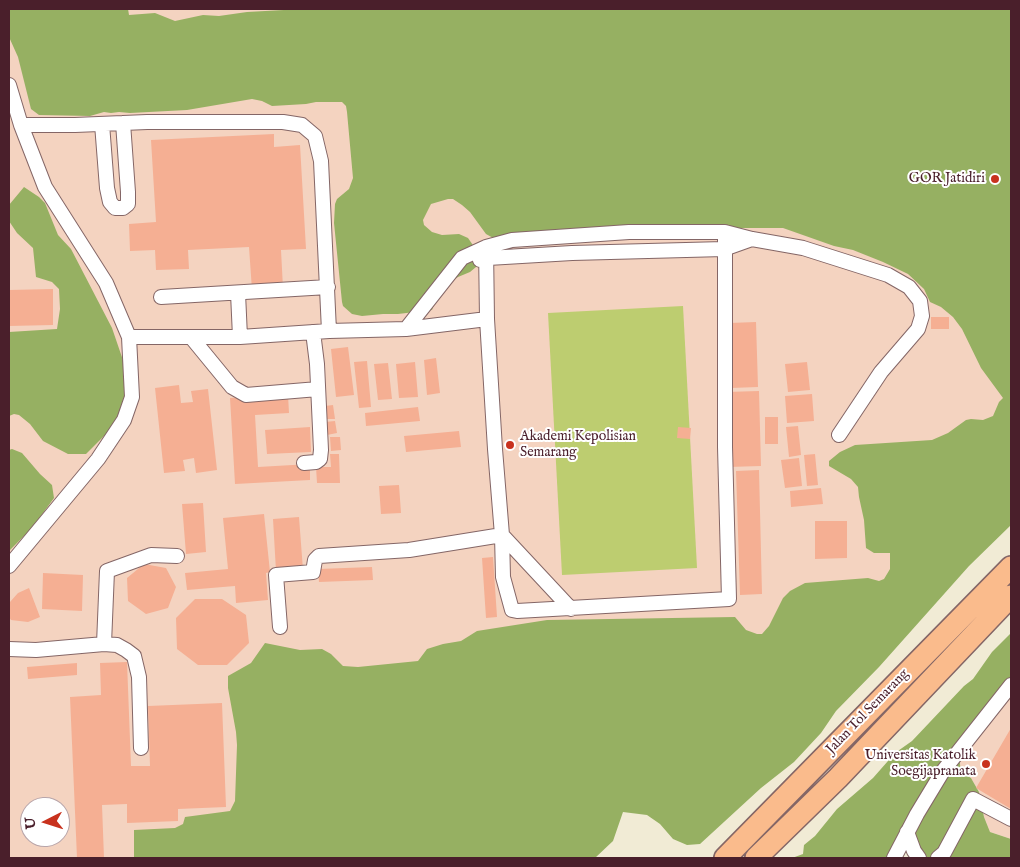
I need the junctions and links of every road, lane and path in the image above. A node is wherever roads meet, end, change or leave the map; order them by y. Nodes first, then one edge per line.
1 (9, 85) edge
2 (123, 123) junction
3 (102, 124) junction
4 (21, 125) junction
5 (725, 232) junction
6 (752, 239) junction
7 (724, 249) junction
8 (487, 253) junction
9 (328, 287) junction
10 (238, 292) junction
11 (161, 297) dead end
12 (487, 319) junction
13 (406, 329) junction
14 (314, 332) junction
15 (329, 332) junction
16 (129, 337) junction
17 (191, 337) junction
18 (240, 337) junction
19 (318, 389) junction
20 (839, 435) dead end
21 (304, 463) dead end
22 (502, 535) junction
23 (177, 556) dead end
24 (9, 566) edge
25 (1011, 567) edge
26 (1011, 596) edge
27 (571, 609) junction
28 (280, 627) dead end
29 (104, 644) junction
30 (9, 649) edge
31 (1011, 685) edge
32 (142, 748) dead end
33 (1011, 820) edge
34 (907, 832) junction
35 (725, 858) edge
36 (756, 858) edge
37 (894, 858) edge
38 (919, 858) edge
39 (938, 858) edge

1 - 4 lane
2 - 3 lane
2 - 3 lane
2 - 9 lane
3 - 4 lane
4 - 16 lane
5 - 6 lane
5 - 7 lane
5 - 8 lane
6 - 7 lane
6 - 20 lane
7 - 8 lane
7 - 27 lane
8 - 12 lane
8 - 13 lane
9 - 10 lane
9 - 15 lane
10 - 11 lane
10 - 18 lane
12 - 13 lane
12 - 22 lane
13 - 15 lane
14 - 15 lane
14 - 18 lane
14 - 19 lane
16 - 17 lane
16 - 24 lane
17 - 18 lane
17 - 19 lane
19 - 21 lane
22 - 27 lane
22 - 27 lane
22 - 28 lane
23 - 29 lane
25 - 35 highway, Jalan Tol Semarang
26 - 36 highway, Jalan Tol Semarang
29 - 30 lane
29 - 32 lane
31 - 34 lane
33 - 39 lane
34 - 37 lane
34 - 38 lane

